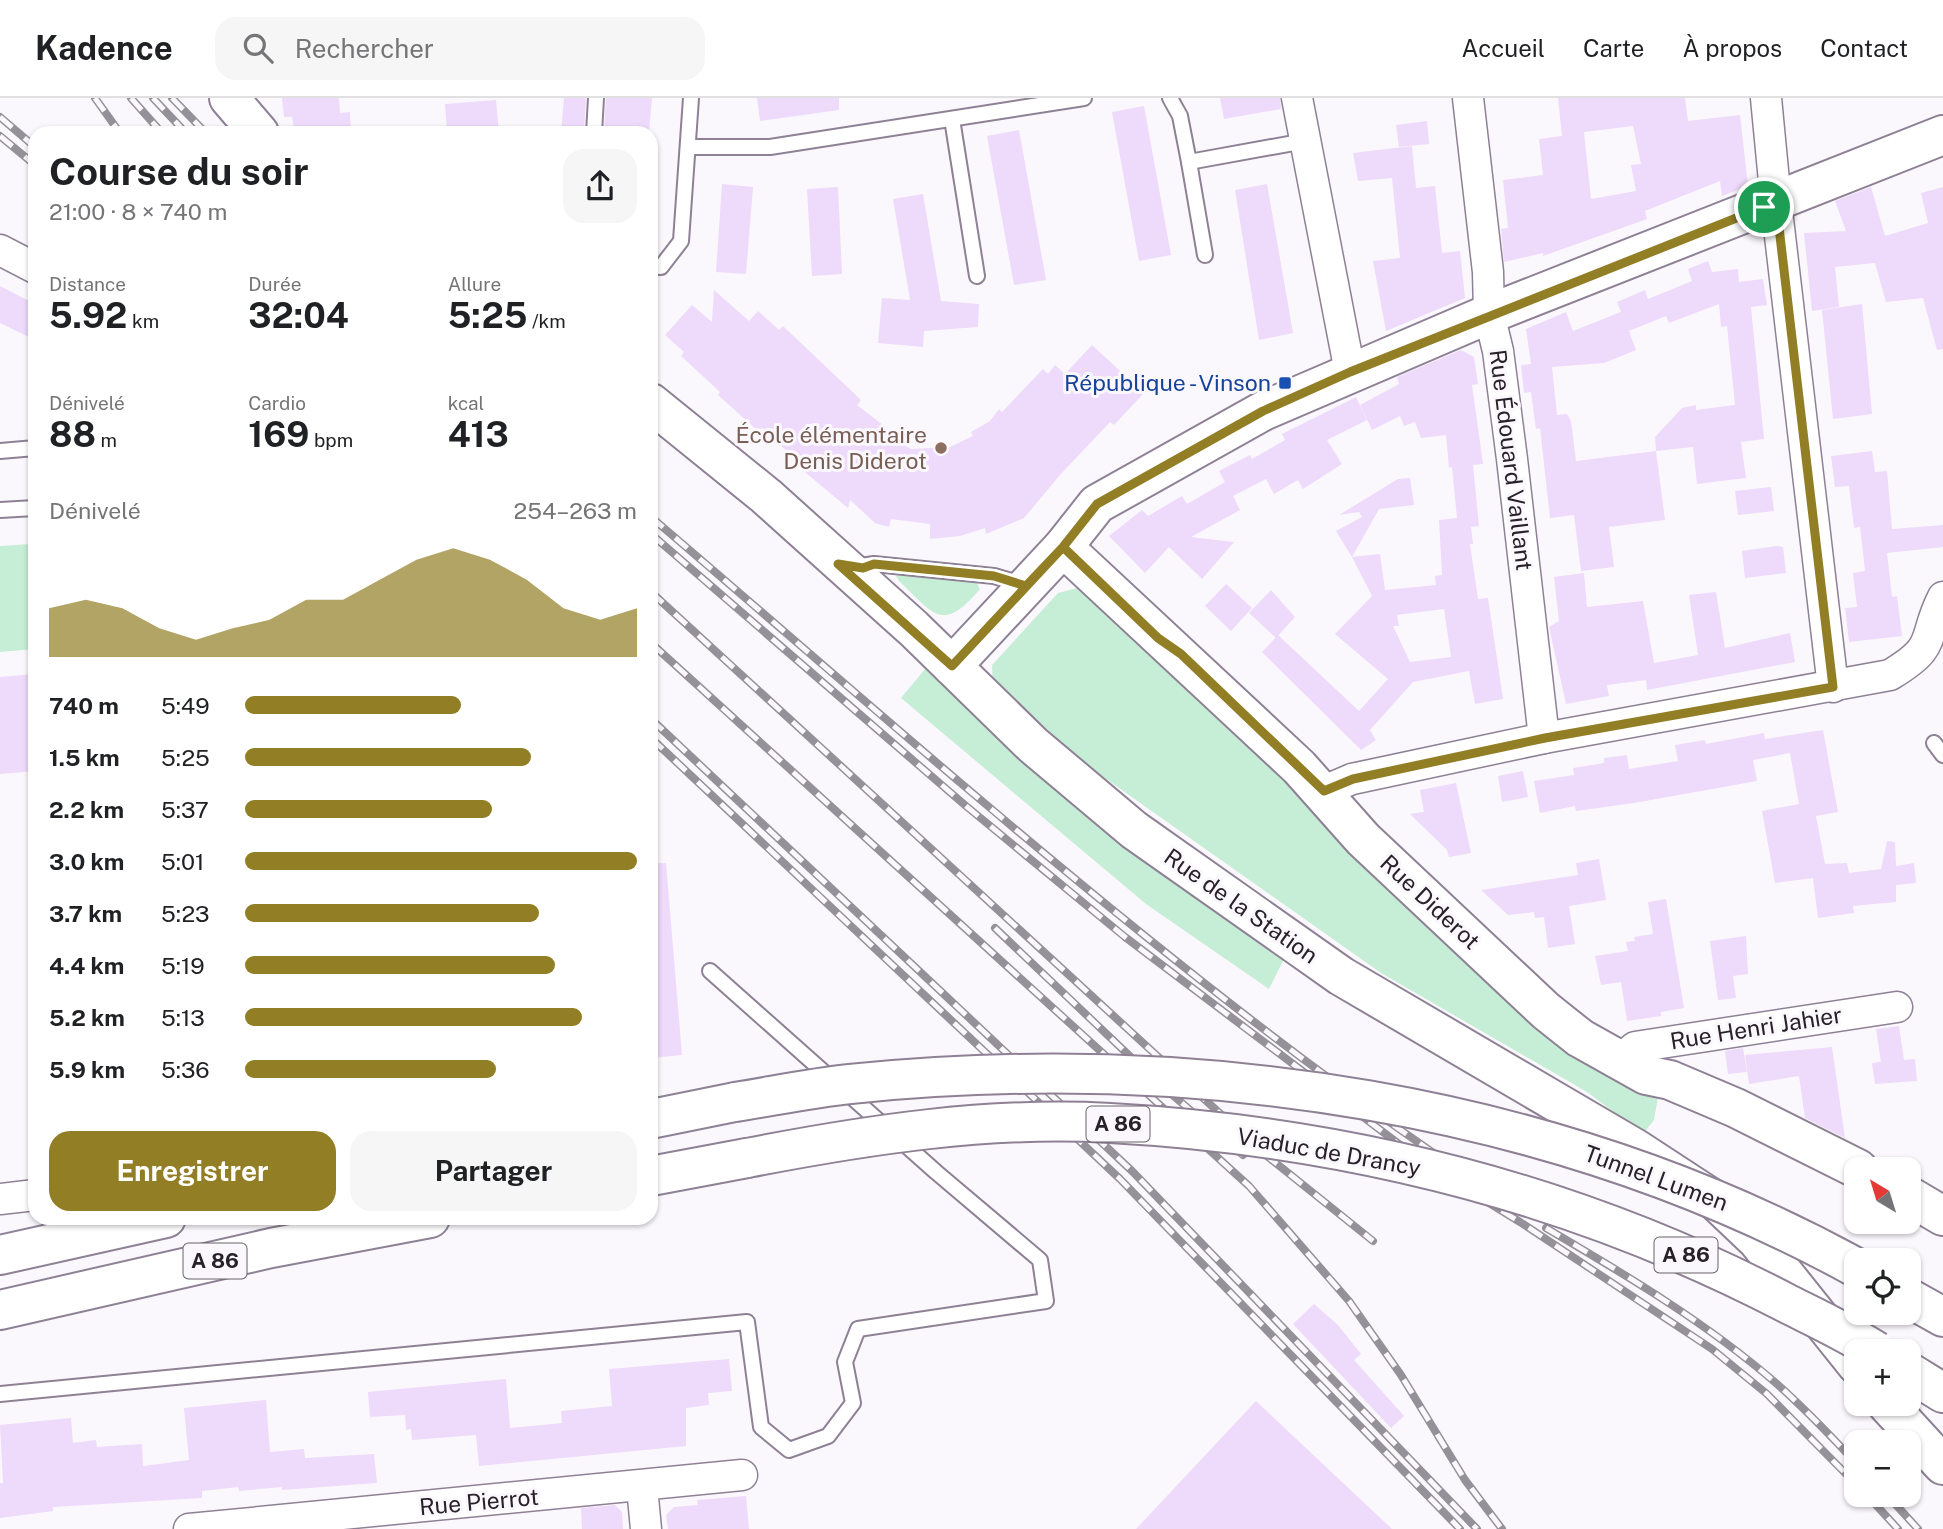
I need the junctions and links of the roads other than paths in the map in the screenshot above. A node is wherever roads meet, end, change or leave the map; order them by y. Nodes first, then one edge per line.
1 (229, 98) edge
2 (596, 98) edge
3 (691, 98) edge
4 (1084, 98) edge
5 (1170, 98) edge
6 (1297, 98) edge
7 (1468, 98) edge
8 (1766, 98) edge
9 (952, 119) junction
10 (253, 126) edge
11 (594, 126) edge
12 (1943, 135) edge
13 (1305, 141) junction
14 (689, 147) junction
15 (1189, 162) junction
16 (1776, 202) junction
17 (0, 250) edge
18 (1205, 255) dead end
19 (28, 264) edge
20 (658, 267) edge
21 (977, 276) dead end
22 (1489, 314) junction
23 (1350, 372) junction
24 (658, 408) edge
25 (28, 449) edge
26 (0, 451) edge
27 (28, 508) edge
28 (0, 510) edge
29 (1063, 547) junction
30 (838, 564) junction
31 (1026, 586) junction
32 (1943, 597) edge
33 (952, 666) junction
34 (1833, 687) junction
35 (1545, 738) junction
36 (1324, 791) junction
37 (710, 971) dead end
38 (1896, 1007) dead end
39 (1620, 1060) junction
40 (658, 1118) edge
41 (1844, 1162) edge
42 (658, 1175) edge
43 (28, 1196) edge
44 (0, 1199) edge
45 (1922, 1204) edge
46 (1943, 1216) edge
47 (135, 1225) edge
48 (393, 1225) edge
49 (0, 1255) edge
50 (1844, 1262) edge
51 (1921, 1305) edge
52 (0, 1310) edge
53 (1943, 1318) edge
54 (1853, 1339) edge
55 (1844, 1349) edge
56 (1921, 1378) edge
57 (1943, 1392) edge
58 (0, 1394) edge
59 (1898, 1416) edge
60 (1943, 1465) edge
61 (742, 1475) dead end
62 (642, 1487) junction
63 (189, 1529) edge
64 (646, 1529) edge

1 - 10 main road
2 - 11 lane
3 - 14 lane
4 - 9 lane
5 - 15 lane
6 - 13 street
7 - 22 street, Rue Édouard Vaillant
8 - 16 street
9 - 14 lane
9 - 21 lane
12 - 16 main road
13 - 15 lane
13 - 23 street
14 - 20 lane
15 - 18 lane
16 - 22 main road
16 - 34 street
17 - 19 street
22 - 23 main road
22 - 35 street, Rue Édouard Vaillant
23 - 29 main road
24 - 30 main road, Rue de la Station
25 - 26 lane
27 - 28 lane
29 - 31 main road
29 - 36 main road, Rue Diderot
30 - 31 lane
30 - 33 main road, Rue de la Station
31 - 33 main road
32 - 34 street
33 - 55 main road, Rue de la Station
34 - 35 street
35 - 36 street
36 - 39 main road, Rue Diderot
37 - 58 lane
38 - 39 street, Rue Henri Jahier
39 - 41 main road, Rue Diderot
40 - 50 main road, Tunnel Lumen / A 86, bridge
42 - 54 main road, Viaduc de Drancy / A 86, bridge
43 - 44 street
45 - 46 main road
47 - 49 main road, A 86
48 - 52 main road, A 86
51 - 53 main road
56 - 57 main road
59 - 60 main road
61 - 62 street, Rue Pierrot
62 - 63 street, Rue Pierrot
62 - 64 street

